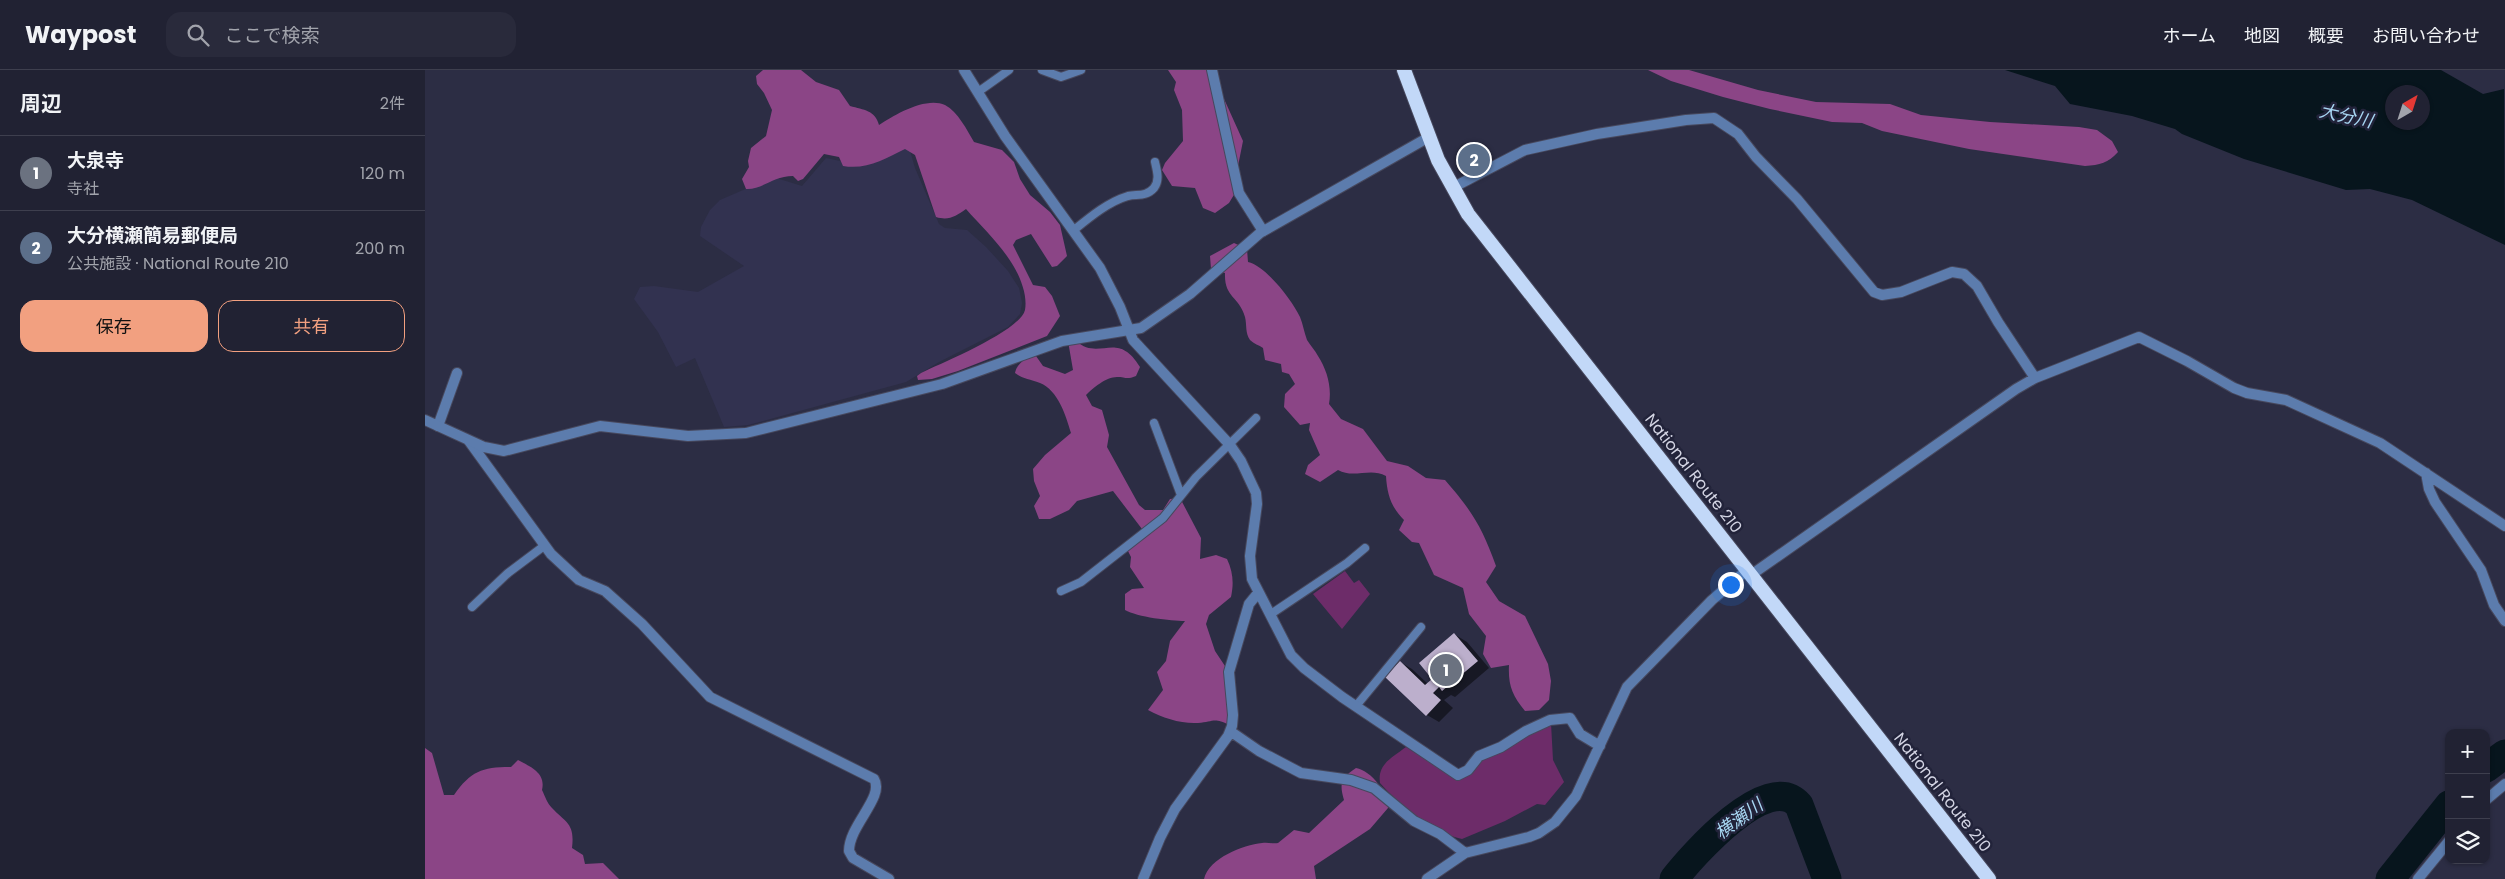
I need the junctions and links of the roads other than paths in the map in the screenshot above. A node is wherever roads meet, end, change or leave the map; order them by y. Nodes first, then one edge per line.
1 (964, 70) edge
2 (1009, 70) edge
3 (1042, 70) edge
4 (1081, 70) edge
5 (1212, 70) edge
6 (1404, 70) edge
7 (978, 92) junction
8 (1429, 137) junction
9 (1155, 162) dead end
10 (1452, 188) junction
11 (1074, 230) junction
12 (1263, 231) junction
13 (1128, 330) junction
14 (457, 373) dead end
15 (2035, 378) junction
16 (1256, 418) dead end
17 (425, 420) edge
18 (1153, 423) dead end
19 (438, 426) junction
20 (469, 440) junction
21 (1230, 445) junction
22 (2426, 473) junction
23 (1181, 495) junction
24 (2505, 526) edge
25 (544, 546) junction
26 (1365, 548) dead end
27 (1749, 572) junction
28 (1061, 590) dead end
29 (1259, 593) junction
30 (472, 607) dead end
31 (1271, 614) junction
32 (2505, 621) edge
33 (1421, 627) dead end
34 (1356, 706) junction
35 (1230, 731) junction
36 (1600, 746) junction
37 (2505, 784) edge
38 (2490, 797) edge
39 (2445, 846) edge
40 (1465, 853) junction
41 (889, 879) edge
42 (1143, 879) edge
43 (1427, 879) edge
44 (1989, 879) edge
45 (2418, 879) edge

1 - 7 street
2 - 7 lane
3 - 4 lane
5 - 12 street
6 - 8 highway, National Route 210
7 - 11 street
8 - 10 highway, National Route 210
8 - 12 street
9 - 11 lane
10 - 15 street
10 - 27 highway, National Route 210
11 - 13 street
12 - 13 street
13 - 20 street
13 - 21 street
14 - 19 street
15 - 22 street
15 - 27 street
16 - 21 lane
17 - 19 street
18 - 23 lane
19 - 20 street
20 - 25 street
21 - 23 lane
21 - 29 street
22 - 24 street
22 - 32 street
23 - 28 lane
25 - 30 lane
25 - 41 street
26 - 31 lane
27 - 36 street
27 - 44 highway, National Route 210
29 - 31 street
29 - 35 street
31 - 34 street
33 - 34 lane
34 - 36 street
35 - 40 street
35 - 42 street
36 - 40 street
37 - 38 street
39 - 45 street
40 - 43 street

